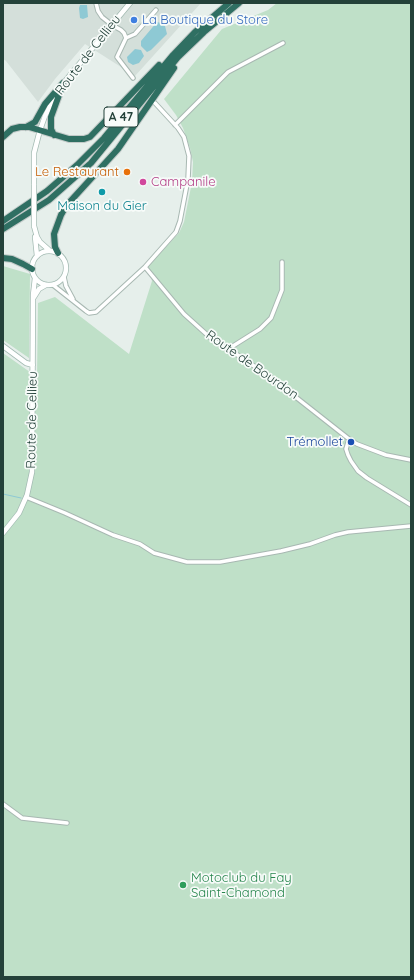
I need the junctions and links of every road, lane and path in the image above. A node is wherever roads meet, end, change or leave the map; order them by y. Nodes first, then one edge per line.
1 (96, 3) edge
2 (130, 3) edge
3 (229, 3) edge
4 (238, 3) edge
5 (156, 10) dead end
6 (112, 25) junction
7 (126, 38) junction
8 (283, 43) dead end
9 (175, 56) junction
10 (133, 78) dead end
11 (63, 83) junction
12 (155, 103) dead end
13 (175, 125) junction
14 (26, 127) junction
15 (40, 130) junction
16 (54, 135) junction
17 (3, 137) edge
18 (3, 220) edge
19 (34, 226) junction
20 (3, 229) edge
21 (50, 251) junction
22 (58, 253) junction
23 (37, 256) junction
24 (3, 258) edge
25 (282, 262) dead end
26 (146, 266) junction
27 (32, 269) junction
28 (64, 277) junction
29 (35, 278) junction
30 (53, 284) junction
31 (46, 285) junction
32 (33, 299) junction
33 (76, 303) junction
34 (3, 346) edge
35 (230, 350) junction
36 (33, 366) junction
37 (349, 439) junction
38 (411, 460) edge
39 (26, 497) junction
40 (411, 505) edge
41 (411, 526) edge
42 (3, 533) edge
43 (3, 804) edge
44 (67, 823) dead end

1 - 6 street
2 - 6 main road, Route de Cellieu
3 - 9 highway, A 47
4 - 9 highway, A 47
5 - 7 street
6 - 7 street
6 - 11 main road, Route de Cellieu
7 - 10 street
8 - 13 street
9 - 16 highway
9 - 18 highway, A 47
9 - 20 highway, A 47
9 - 22 highway
11 - 14 highway
11 - 15 main road, Route de Cellieu
11 - 16 highway
12 - 13 street
13 - 26 street
14 - 15 highway
14 - 17 highway
15 - 16 highway
15 - 19 main road, Route de Cellieu, bridge
19 - 21 main road, Route de Cellieu
19 - 23 main road, Route de Cellieu
21 - 22 main road
21 - 23 main road
22 - 28 main road
23 - 27 main road
24 - 27 highway
25 - 35 street
26 - 33 street
26 - 35 street, Route de Bourdon
27 - 29 main road
28 - 30 main road
28 - 33 street
29 - 31 main road
29 - 32 main road, Route de Cellieu
30 - 31 main road
30 - 33 street
31 - 32 main road
32 - 36 main road, Route de Cellieu
34 - 36 main road
35 - 37 street, Route de Bourdon
36 - 39 main road, Route de Cellieu
37 - 38 street, Route de Bourdon
37 - 40 street
39 - 41 street
39 - 42 main road, Route de Cellieu
43 - 44 street

